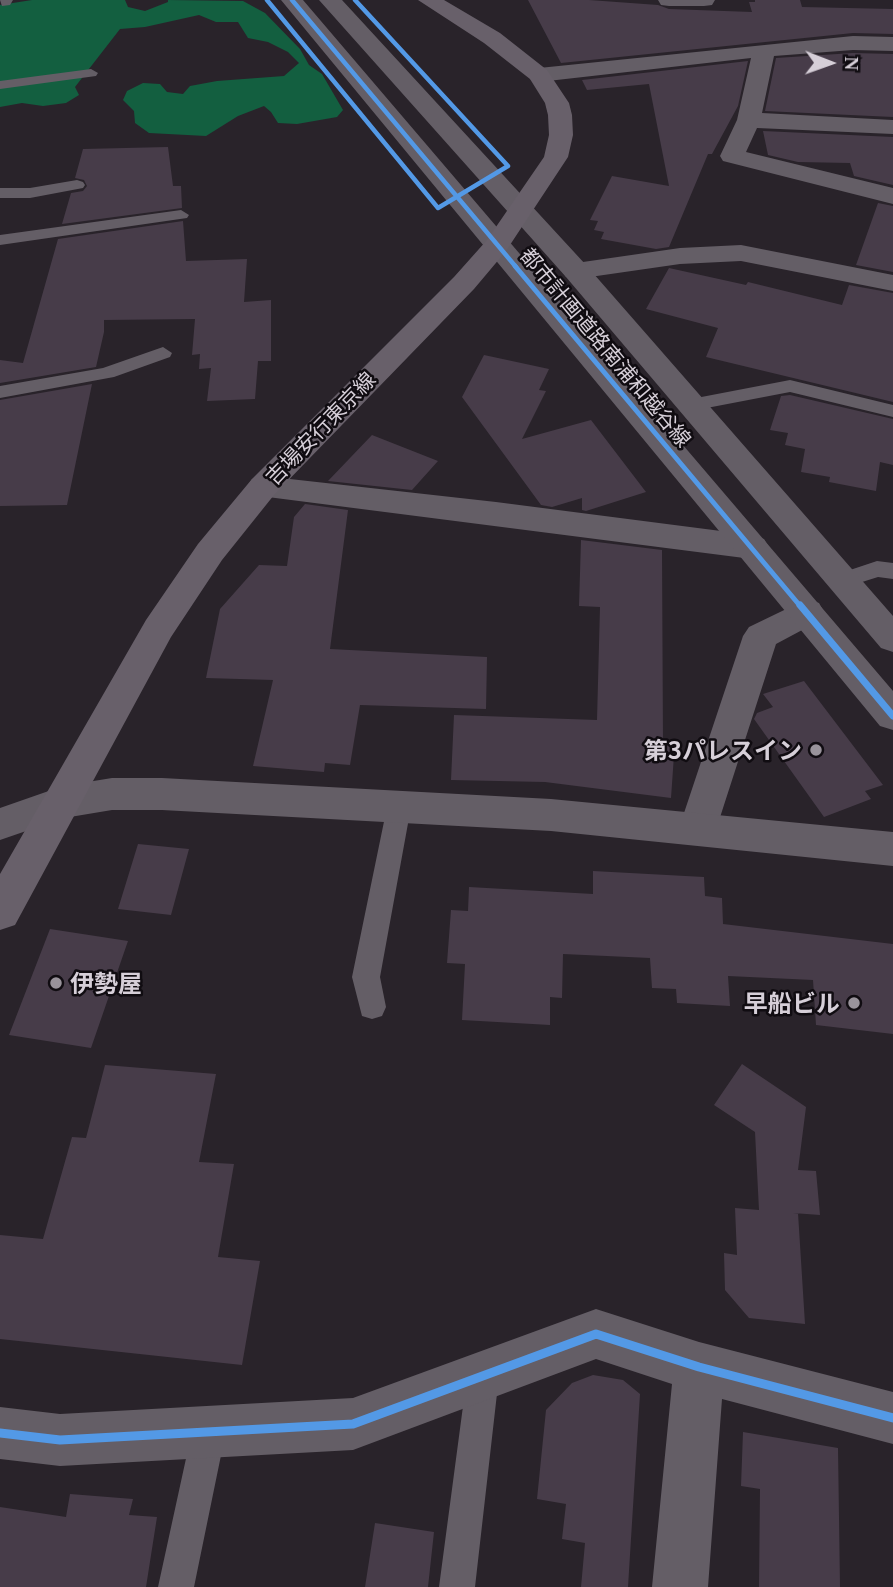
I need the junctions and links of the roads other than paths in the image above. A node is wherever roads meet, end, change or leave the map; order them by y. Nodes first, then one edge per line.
1 (292, 0) edge
2 (330, 0) edge
3 (429, 0) edge
4 (668, 0) edge
5 (704, 0) edge
6 (893, 44) edge
7 (764, 50) junction
8 (91, 73) dead end
9 (539, 75) junction
10 (0, 85) edge
11 (749, 120) junction
12 (893, 127) edge
13 (77, 185) dead end
14 (0, 193) edge
15 (893, 196) edge
16 (520, 210) junction
17 (181, 215) dead end
18 (0, 240) edge
19 (497, 245) junction
20 (576, 271) junction
21 (893, 284) edge
22 (163, 353) dead end
23 (0, 393) edge
24 (691, 405) junction
25 (893, 411) edge
26 (263, 487) junction
27 (752, 547) junction
28 (893, 571) edge
29 (843, 580) junction
30 (807, 612) junction
31 (893, 639) edge
32 (893, 716) edge
33 (63, 802) junction
34 (399, 807) junction
35 (0, 824) edge
36 (699, 828) junction
37 (893, 849) edge
38 (0, 912) edge
39 (372, 1006) dead end
40 (699, 1367) junction
41 (483, 1376) junction
42 (893, 1418) edge
43 (209, 1431) junction
44 (0, 1433) edge
45 (176, 1587) edge
46 (457, 1587) edge
47 (680, 1587) edge

1 - 19 street, 都市計画道路南浦和越谷線
2 - 16 street, 都市計画道路南浦和越谷線
3 - 9 main road, 吉場安行東京線
4 - 5 street
6 - 7 street
7 - 9 street
7 - 11 street
8 - 10 lane
9 - 16 main road, 吉場安行東京線
11 - 12 street
11 - 15 street
13 - 14 lane
16 - 19 main road, 吉場安行東京線
16 - 20 street, 都市計画道路南浦和越谷線
17 - 18 lane
19 - 26 main road, 吉場安行東京線
19 - 27 street, 都市計画道路南浦和越谷線
20 - 21 street
20 - 24 street, 都市計画道路南浦和越谷線
22 - 23 lane
24 - 25 lane
24 - 29 street, 都市計画道路南浦和越谷線
26 - 27 street
26 - 33 main road, 吉場安行東京線
27 - 30 street, 都市計画道路南浦和越谷線
28 - 29 lane
29 - 31 street, 都市計画道路南浦和越谷線
30 - 32 street, 都市計画道路南浦和越谷線
30 - 36 street
33 - 34 street
33 - 35 street
33 - 38 main road, 吉場安行東京線
34 - 36 street
34 - 39 lane
36 - 37 street
40 - 41 street
40 - 42 street
40 - 47 street
41 - 43 street
41 - 46 lane
43 - 44 street
43 - 45 lane

